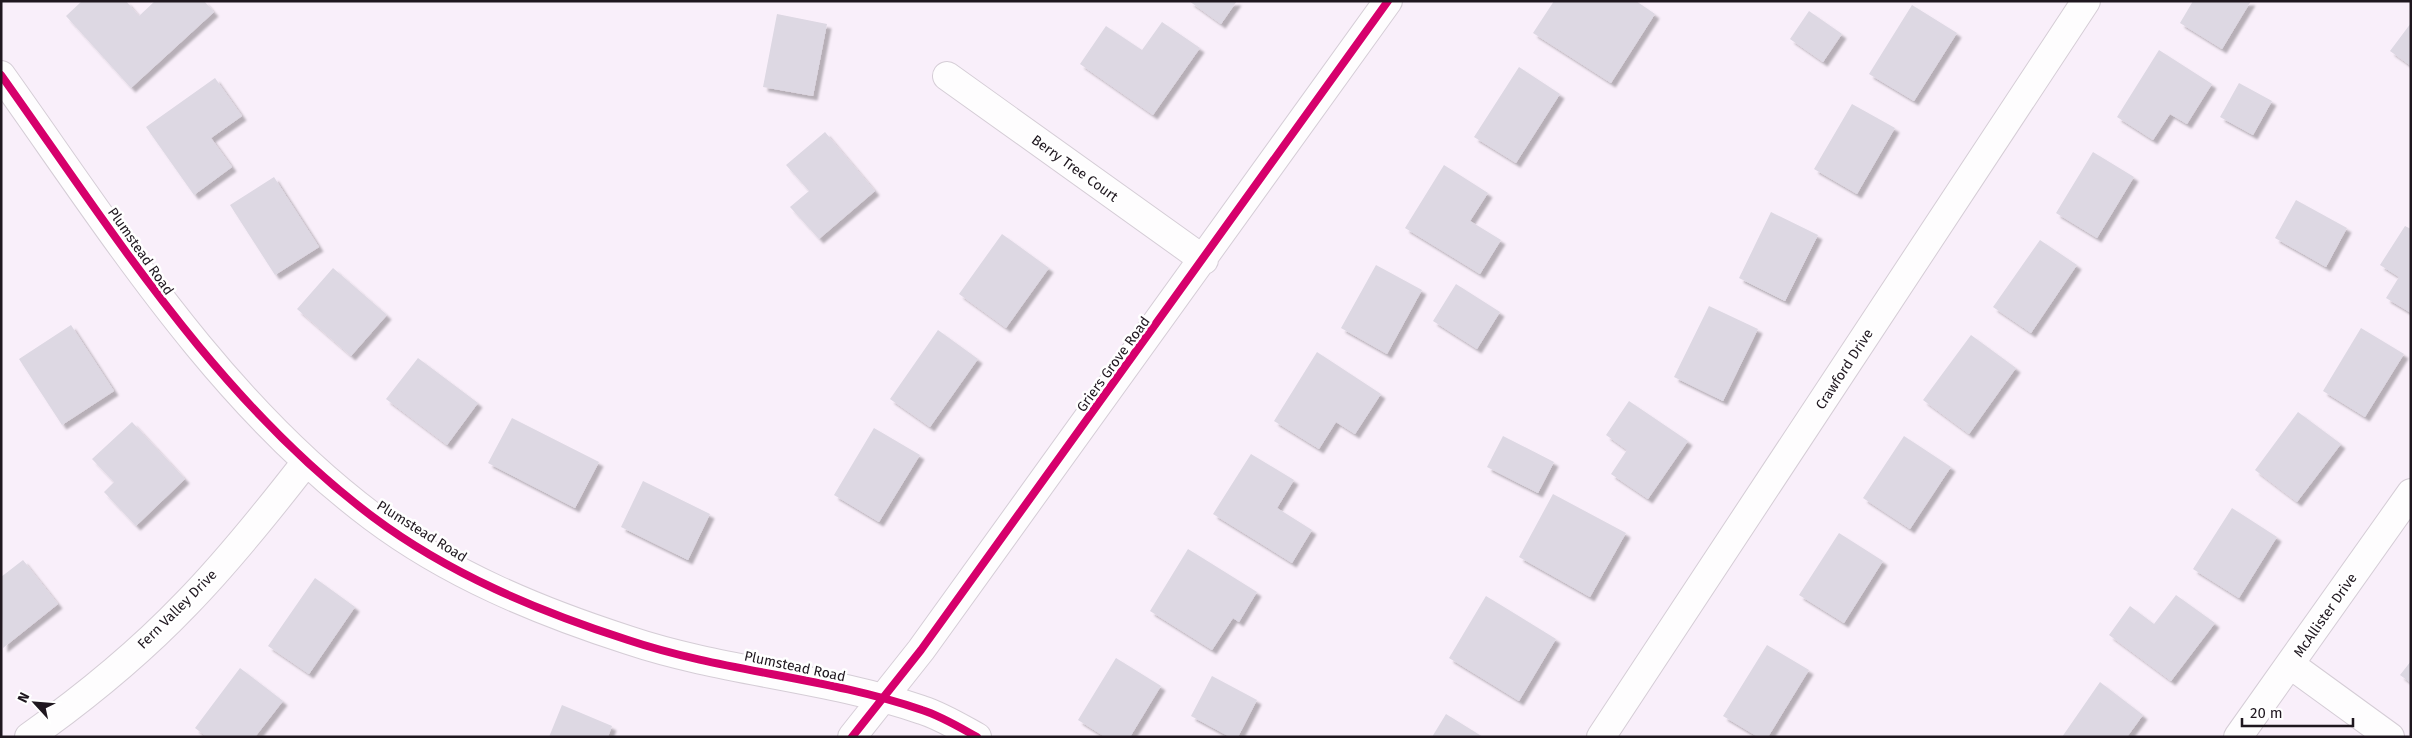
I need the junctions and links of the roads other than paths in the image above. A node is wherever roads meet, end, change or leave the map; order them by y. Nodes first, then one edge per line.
1 (1388, 1) edge
2 (2086, 1) edge
3 (1, 75) edge
4 (947, 76) dead end
5 (1204, 260) junction
6 (306, 462) junction
7 (2411, 493) edge
8 (2291, 665) junction
9 (883, 698) junction
10 (29, 737) edge
11 (852, 737) edge
12 (977, 737) edge
13 (1601, 737) edge
14 (2238, 737) edge
15 (2390, 737) edge

1 - 5 street, Griers Grove Road
2 - 13 street, Crawford Drive
3 - 6 street, Plumstead Road
4 - 5 street, Berry Tree Court
5 - 9 street, Griers Grove Road
6 - 9 street, Plumstead Road
6 - 10 street, Fern Valley Drive
7 - 8 street, McAllister Drive
8 - 14 street, McAllister Drive
8 - 15 street
9 - 11 street, Griers Grove Road
9 - 12 street, Plumstead Road

